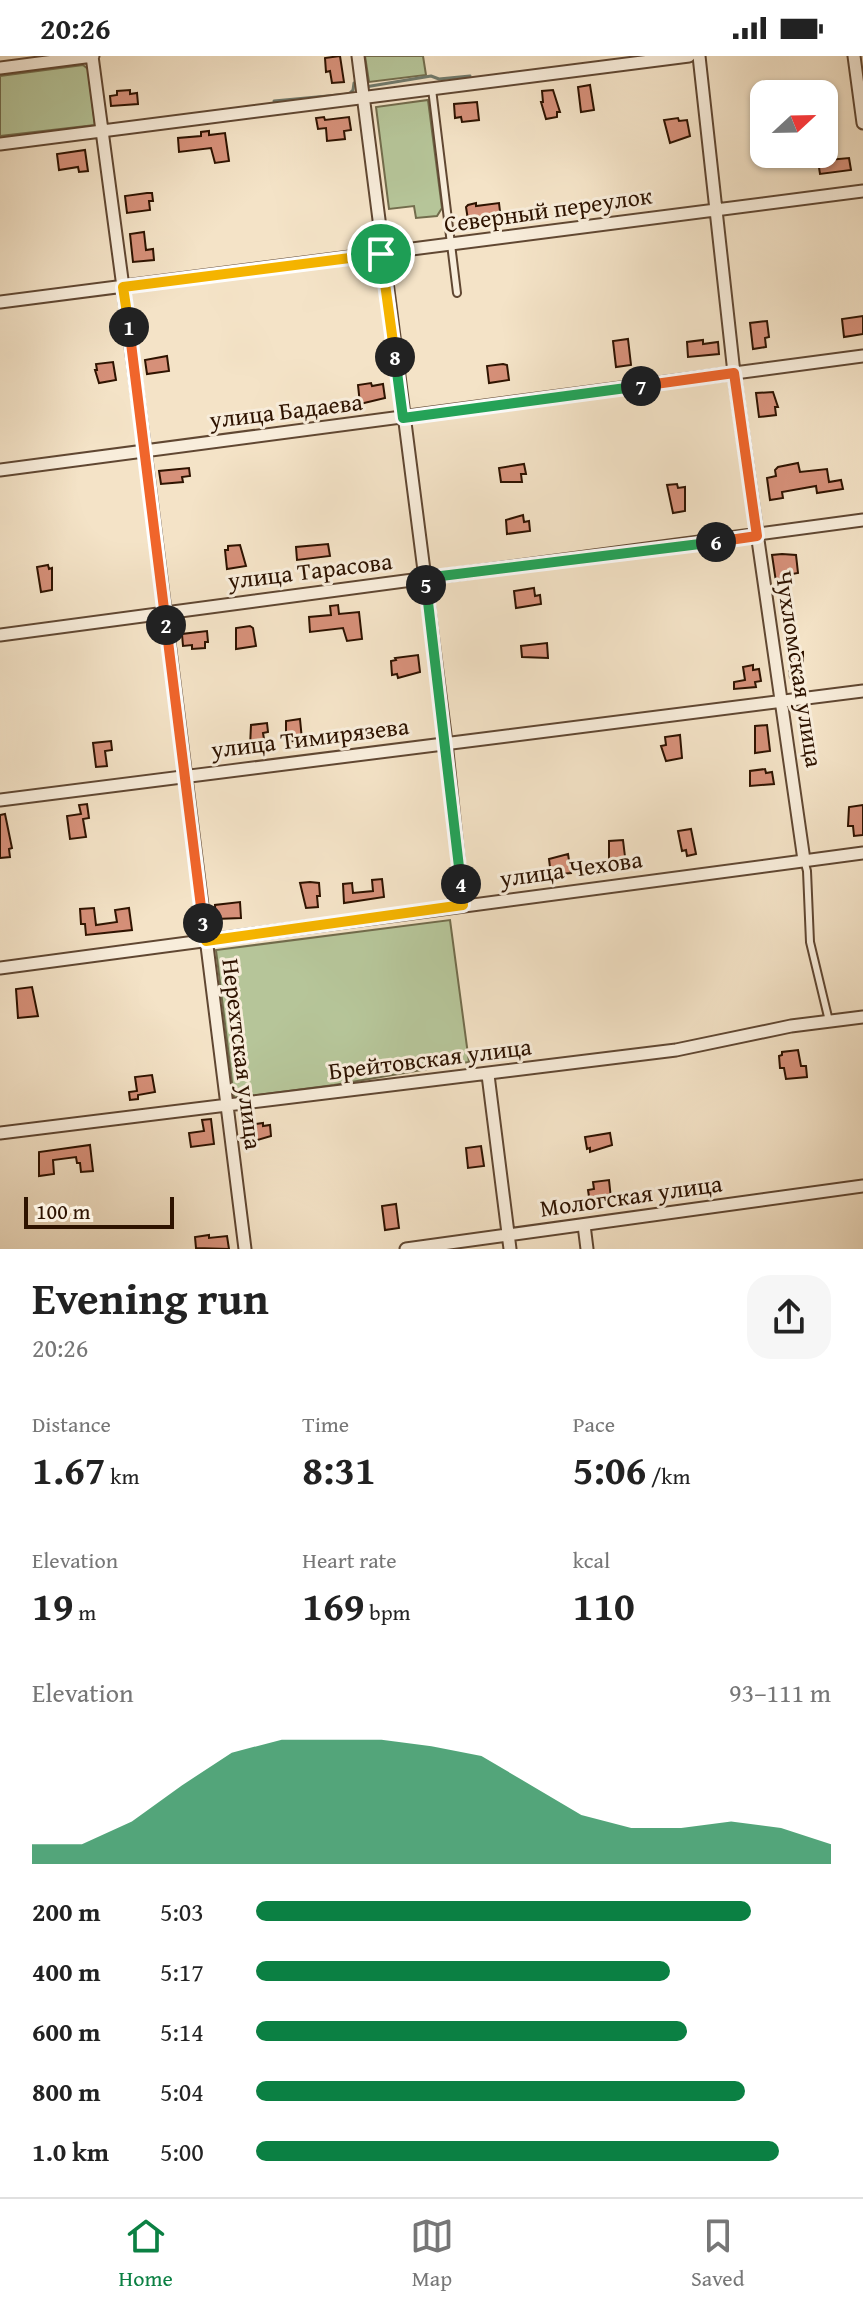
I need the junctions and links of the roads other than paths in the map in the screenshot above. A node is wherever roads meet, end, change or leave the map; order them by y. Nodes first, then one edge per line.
1 (92, 56) edge
2 (358, 56) edge
3 (689, 56) edge
4 (699, 56) edge
5 (854, 56) edge
6 (0, 68) edge
7 (432, 89) junction
8 (364, 97) junction
9 (863, 123) edge
10 (102, 131) junction
11 (0, 144) edge
12 (863, 191) edge
13 (715, 210) junction
14 (450, 245) junction
15 (381, 254) junction
16 (123, 287) junction
17 (457, 293) dead end
18 (0, 302) edge
19 (863, 356) edge
20 (734, 373) junction
21 (403, 418) junction
22 (145, 451) junction
23 (0, 470) edge
24 (863, 520) edge
25 (757, 536) junction
26 (425, 578) junction
27 (164, 612) junction
28 (0, 635) edge
29 (863, 691) edge
30 (783, 702) junction
31 (446, 742) junction
32 (185, 776) junction
33 (0, 800) edge
34 (863, 853) edge
35 (804, 860) junction
36 (463, 905) junction
37 (206, 941) junction
38 (0, 968) edge
39 (863, 1017) edge
40 (829, 1021) junction
41 (488, 1075) junction
42 (226, 1106) junction
43 (0, 1133) edge
44 (863, 1186) edge
45 (584, 1225) junction
46 (509, 1235) junction
47 (245, 1249) edge
48 (406, 1249) edge
49 (510, 1249) edge
50 (587, 1249) edge

1 - 6 street
1 - 10 street, Нерехтская улица
2 - 8 street
3 - 7 street
4 - 13 street, Чухломская улица
5 - 9 street
7 - 8 street
7 - 14 lane
8 - 10 street
8 - 15 street
10 - 11 street
10 - 16 street, Нерехтская улица
12 - 13 street, Северный переулок
13 - 14 street, Северный переулок
13 - 20 street, Чухломская улица
14 - 15 street, Северный переулок
14 - 17 lane
15 - 16 street, Северный переулок
15 - 21 street
16 - 18 street, Северный переулок
16 - 22 street, Нерехтская улица
19 - 20 street, улица Бадаева
20 - 21 street, улица Бадаева
20 - 25 street, Чухломская улица
21 - 22 street, улица Бадаева
21 - 26 street
22 - 23 street, улица Бадаева
22 - 27 street, Нерехтская улица
24 - 25 street, улица Тарасова
25 - 26 street, улица Тарасова
25 - 30 street, Чухломская улица
26 - 27 street, улица Тарасова
26 - 31 street
27 - 28 street, улица Тарасова
27 - 32 street, Нерехтская улица
29 - 30 street, улица Тимирязева
30 - 31 street, улица Тимирязева
30 - 35 street, Чухломская улица
31 - 32 street, улица Тимирязева
31 - 36 street
32 - 33 street, улица Тимирязева
32 - 37 street, Нерехтская улица
34 - 35 street, улица Чехова
35 - 36 street, улица Чехова
35 - 40 lane
36 - 37 street, улица Чехова
37 - 38 street, улица Чехова
37 - 42 street, Нерехтская улица
39 - 40 street, Брейтовская улица
40 - 41 street, Брейтовская улица
41 - 42 street, Брейтовская улица
41 - 46 street
42 - 43 street, Брейтовская улица
42 - 47 street, Нерехтская улица
44 - 45 street, Мологская улица
45 - 46 street, Мологская улица
45 - 50 street
46 - 48 street, Мологская улица
46 - 49 street

